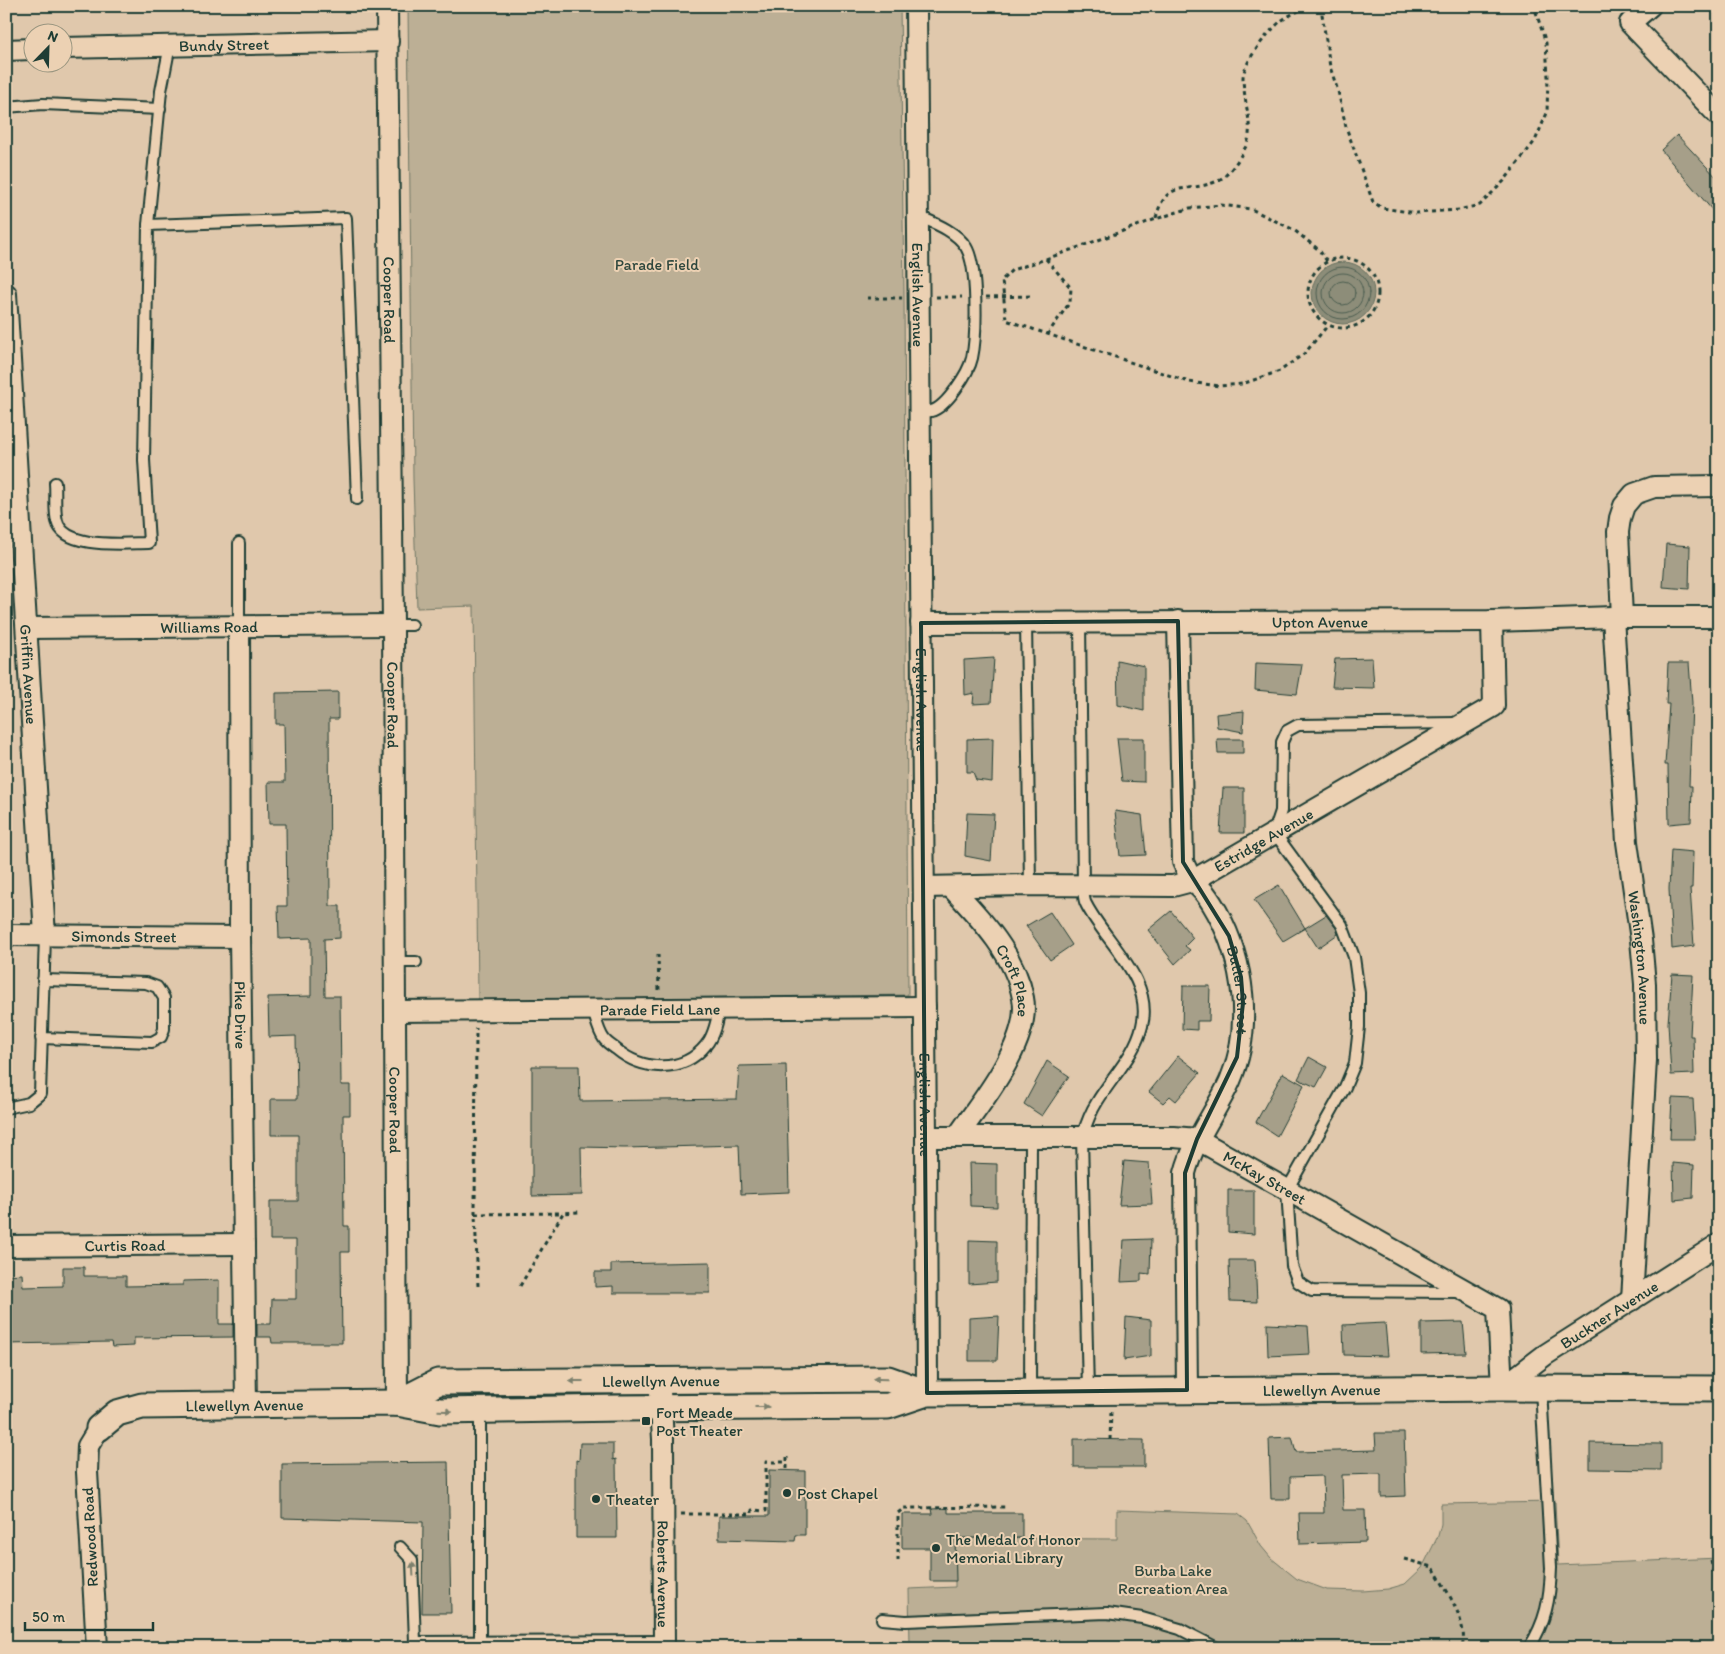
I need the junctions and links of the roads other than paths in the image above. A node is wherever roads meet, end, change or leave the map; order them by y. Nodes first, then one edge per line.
1 (387, 6) edge
2 (916, 6) edge
3 (1650, 6) edge
4 (388, 41) junction
5 (170, 45) junction
6 (72, 48) edge
7 (22, 49) edge
8 (6, 50) edge
9 (6, 107) edge
10 (160, 108) junction
11 (1719, 116) edge
12 (918, 216) junction
13 (148, 225) junction
14 (6, 294) edge
15 (920, 411) junction
16 (55, 483) dead end
17 (1719, 486) edge
18 (357, 499) dead end
19 (239, 543) dead end
20 (1618, 617) junction
21 (1719, 617) edge
22 (1492, 621) junction
23 (1080, 622) junction
24 (1178, 622) junction
25 (921, 623) junction
26 (1026, 623) junction
27 (402, 625) junction
28 (239, 626) junction
29 (27, 628) junction
30 (1464, 722) junction
31 (1274, 832) junction
32 (1192, 881) junction
33 (1030, 885) junction
34 (1083, 885) junction
35 (924, 887) junction
36 (951, 887) junction
37 (6, 935) edge
38 (45, 936) junction
39 (240, 937) junction
40 (395, 962) junction
41 (416, 962) dead end
42 (43, 980) junction
43 (925, 1007) junction
44 (719, 1009) junction
45 (593, 1010) junction
46 (395, 1011) junction
47 (42, 1038) junction
48 (6, 1108) edge
49 (926, 1137) junction
50 (956, 1137) junction
51 (1031, 1137) junction
52 (1082, 1137) junction
53 (1197, 1140) junction
54 (1287, 1190) junction
55 (244, 1244) junction
56 (1719, 1244) edge
57 (6, 1246) edge
58 (1467, 1292) junction
59 (1632, 1300) junction
60 (660, 1380) junction
61 (1502, 1388) junction
62 (1541, 1389) junction
63 (1719, 1389) edge
64 (1187, 1390) junction
65 (1088, 1392) junction
66 (927, 1393) junction
67 (1030, 1393) junction
68 (397, 1403) junction
69 (246, 1404) junction
70 (661, 1408) junction
71 (480, 1411) junction
72 (99, 1428) joint
73 (400, 1547) dead end
74 (882, 1620) dead end
75 (480, 1642) junction
76 (664, 1644) edge
77 (97, 1648) edge
78 (1217, 1648) edge
79 (1529, 1648) edge

1 - 4 street, Cooper Road
2 - 12 street, English Avenue
3 - 11 street
4 - 5 street, Bundy Street
4 - 27 street, Cooper Road
5 - 6 street, Bundy Street
5 - 10 lane
7 - 8 street
9 - 10 lane
10 - 13 lane
12 - 15 street, English Avenue
12 - 15 lane
13 - 16 lane
13 - 18 lane
14 - 29 street, Griffin Avenue
15 - 25 street, English Avenue
17 - 20 street, Washington Avenue
19 - 28 lane
20 - 21 street, Upton Avenue
20 - 22 street, Upton Avenue
20 - 59 street, Washington Avenue
22 - 24 street, Upton Avenue
22 - 30 street, Estridge Avenue
23 - 24 street, Upton Avenue
23 - 26 street, Upton Avenue
23 - 34 lane
24 - 32 street, Butler Street
25 - 26 street, Upton Avenue
25 - 35 street, English Avenue
26 - 33 lane
27 - 28 street, Williams Road
27 - 40 street, Cooper Road
28 - 29 street, Williams Road
28 - 39 street, Pike Drive
29 - 38 street, Griffin Avenue
30 - 31 street, Estridge Avenue
30 - 31 lane
31 - 32 street, Estridge Avenue
31 - 54 lane
32 - 34 street, Estridge Avenue
32 - 53 street, Butler Street
33 - 34 street, Estridge Avenue
33 - 36 street, Estridge Avenue
34 - 52 lane
35 - 36 street, Estridge Avenue
35 - 43 street, English Avenue
36 - 50 street, Croft Place
37 - 38 street, Simonds Street
38 - 39 street, Simonds Street
38 - 42 lane
39 - 55 street, Pike Drive
40 - 41 lane
40 - 46 street, Cooper Road
42 - 47 lane
42 - 47 lane
43 - 44 street, Parade Field Lane
43 - 49 street, English Avenue
44 - 45 street, Parade Field Lane
44 - 45 lane
45 - 46 street, Parade Field Lane
46 - 68 street, Cooper Road
47 - 48 lane
49 - 50 street, McKay Street
49 - 66 street, English Avenue
50 - 51 street, McKay Street
51 - 52 street, McKay Street
51 - 67 lane
52 - 53 street, McKay Street
52 - 65 lane
53 - 54 street, McKay Street
53 - 64 street, Butler Street
54 - 58 street, McKay Street
54 - 58 lane
55 - 57 street, Curtis Road
55 - 69 street, Pike Drive
56 - 59 street, Buckner Avenue
58 - 61 street, McKay Street
59 - 61 street, Buckner Avenue
66 -> 60 street, Llewellyn Avenue
60 -> 68 street, Llewellyn Avenue
60 - 70 street, Roberts Avenue
61 - 62 street, Llewellyn Avenue
61 - 64 street, Llewellyn Avenue
62 - 63 street, Llewellyn Avenue
62 - 79 lane
64 - 65 street, Llewellyn Avenue
65 - 67 street, Llewellyn Avenue
66 - 67 street, Llewellyn Avenue
70 -> 66 street, Llewellyn Avenue
68 - 69 street, Llewellyn Avenue
68 -> 71 street, Llewellyn Avenue
69 - 72 street, Llewellyn Avenue
70 - 71 street, Llewellyn Avenue
70 - 76 street, Roberts Avenue
71 - 75 lane
72 - 77 street, Redwood Road
75 -> 73 lane
74 - 78 lane
75 - 76 lane

